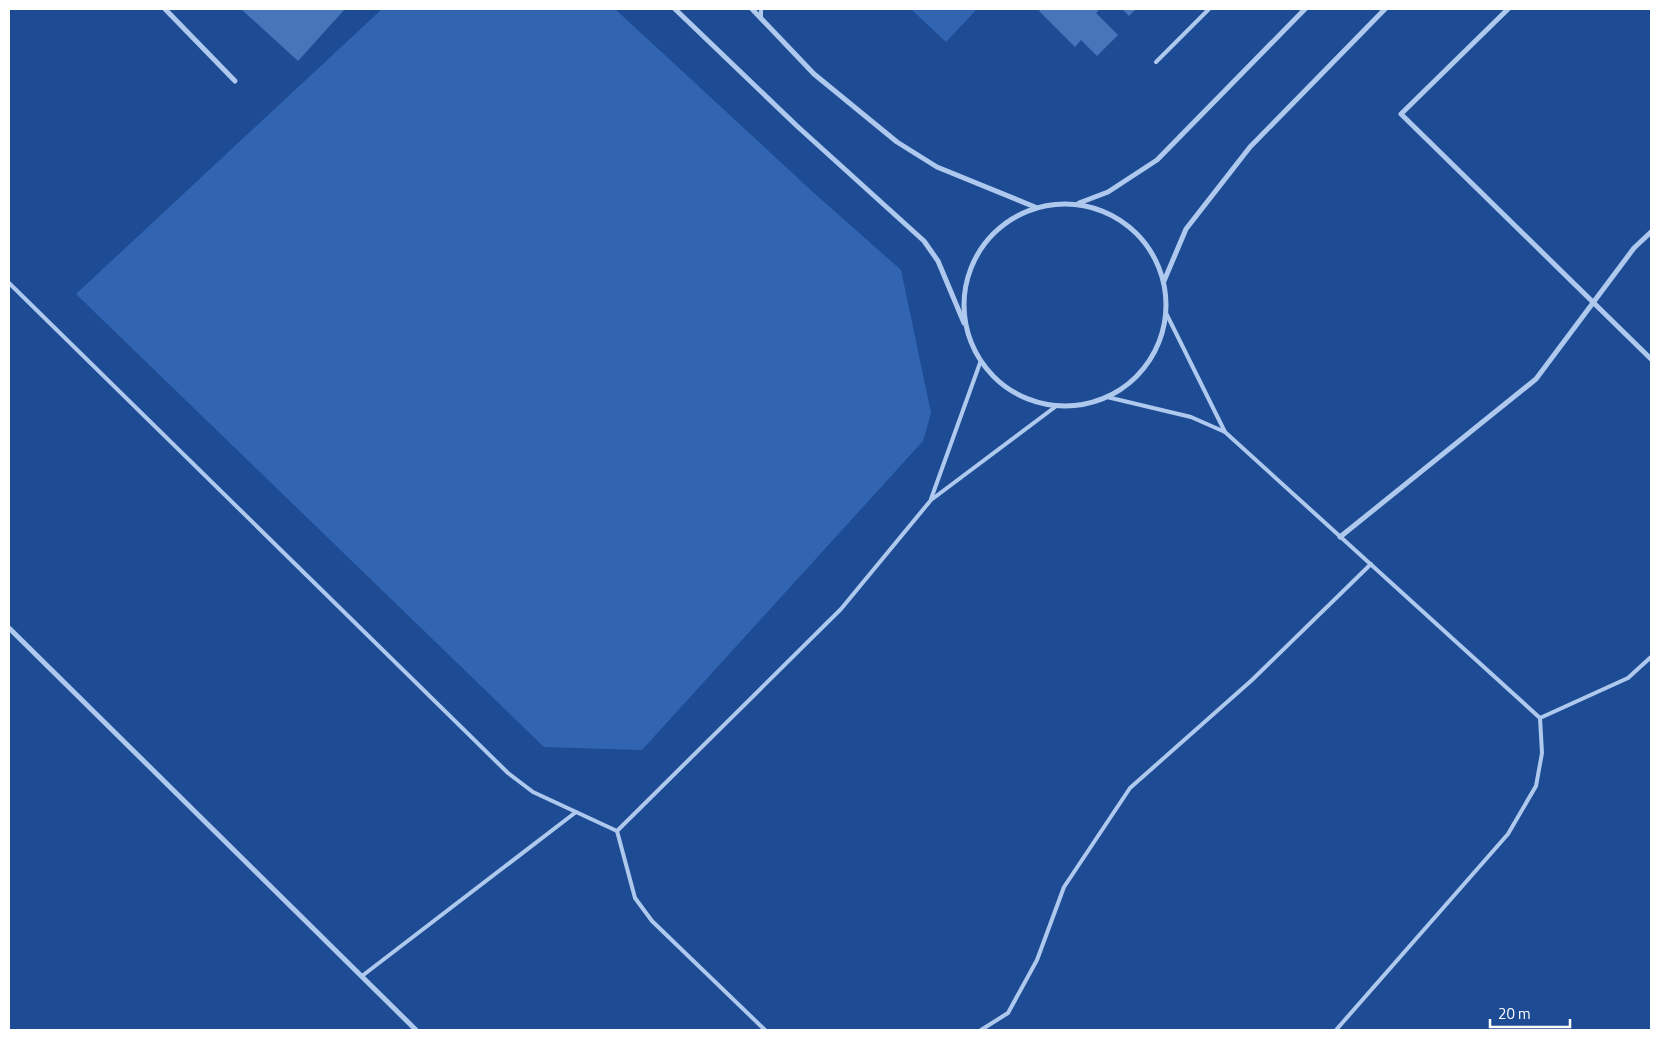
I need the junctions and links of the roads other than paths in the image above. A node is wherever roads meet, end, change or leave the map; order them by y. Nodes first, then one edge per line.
1 (165, 9) edge
2 (675, 9) edge
3 (752, 9) edge
4 (761, 9) edge
5 (1208, 9) edge
6 (1306, 9) edge
7 (1385, 9) edge
8 (1508, 9) edge
9 (761, 18) junction
10 (1156, 62) dead end
11 (235, 81) dead end
12 (1079, 203) junction
13 (1035, 207) junction
14 (1651, 232) edge
15 (1164, 282) junction
16 (9, 283) edge
17 (1593, 302) junction
18 (1166, 313) junction
19 (964, 324) junction
20 (1651, 359) edge
21 (980, 363) junction
22 (1108, 397) junction
23 (1055, 407) junction
24 (1225, 432) junction
25 (931, 500) junction
26 (1340, 537) junction
27 (1371, 564) junction
28 (9, 628) edge
29 (1651, 657) edge
30 (1540, 718) junction
31 (576, 812) junction
32 (618, 831) junction
33 (362, 976) junction
34 (416, 1030) edge
35 (765, 1030) edge
36 (981, 1030) edge
37 (1336, 1030) edge

1 - 11 street
2 - 19 street
3 - 9 street
4 - 9 lane
5 - 10 lane
6 - 12 street
7 - 15 street
8 - 17 street
9 - 13 street
12 - 13 street
12 - 15 street
13 - 19 street
14 - 17 street
15 - 18 street
16 - 31 lane
17 - 20 street
17 - 26 street
18 - 22 street
18 - 24 lane
19 - 21 street
21 - 23 street
21 - 25 lane
22 - 23 street
22 - 24 lane
23 - 25 lane
24 - 26 lane
25 - 32 lane
26 - 27 lane
27 - 30 lane
27 - 36 lane
28 - 33 street
29 - 30 lane
30 - 37 lane
31 - 32 lane
31 - 33 lane
32 - 35 lane
33 - 34 street

